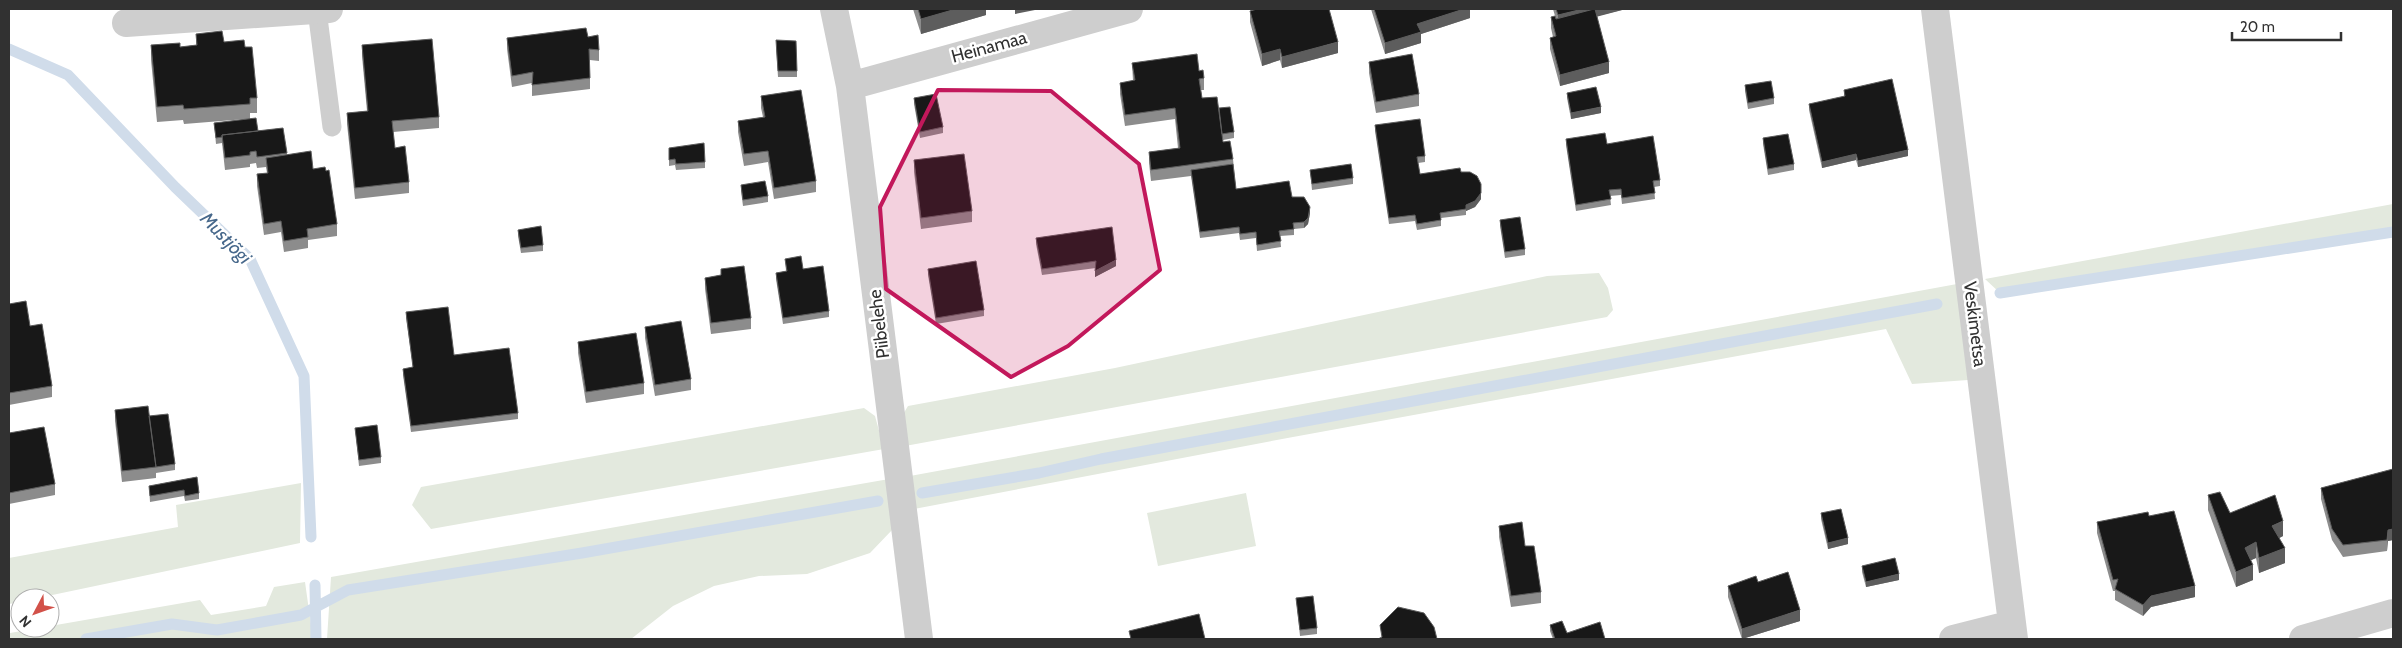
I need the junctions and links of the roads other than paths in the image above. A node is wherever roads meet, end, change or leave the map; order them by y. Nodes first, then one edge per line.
1 (323, 9) edge
2 (834, 9) edge
3 (1129, 9) edge
4 (1935, 9) edge
5 (126, 23) dead end
6 (850, 86) junction
7 (332, 127) dead end
8 (2393, 613) edge
9 (2013, 632) edge
10 (919, 639) edge
11 (1953, 639) edge
12 (2303, 639) edge

1 - 5 street
1 - 7 lane
2 - 6 street, Piibelehe
3 - 6 street, Heinamaa
4 - 9 street, Veskimetsa
6 - 10 street, Piibelehe
8 - 12 street
9 - 11 street

